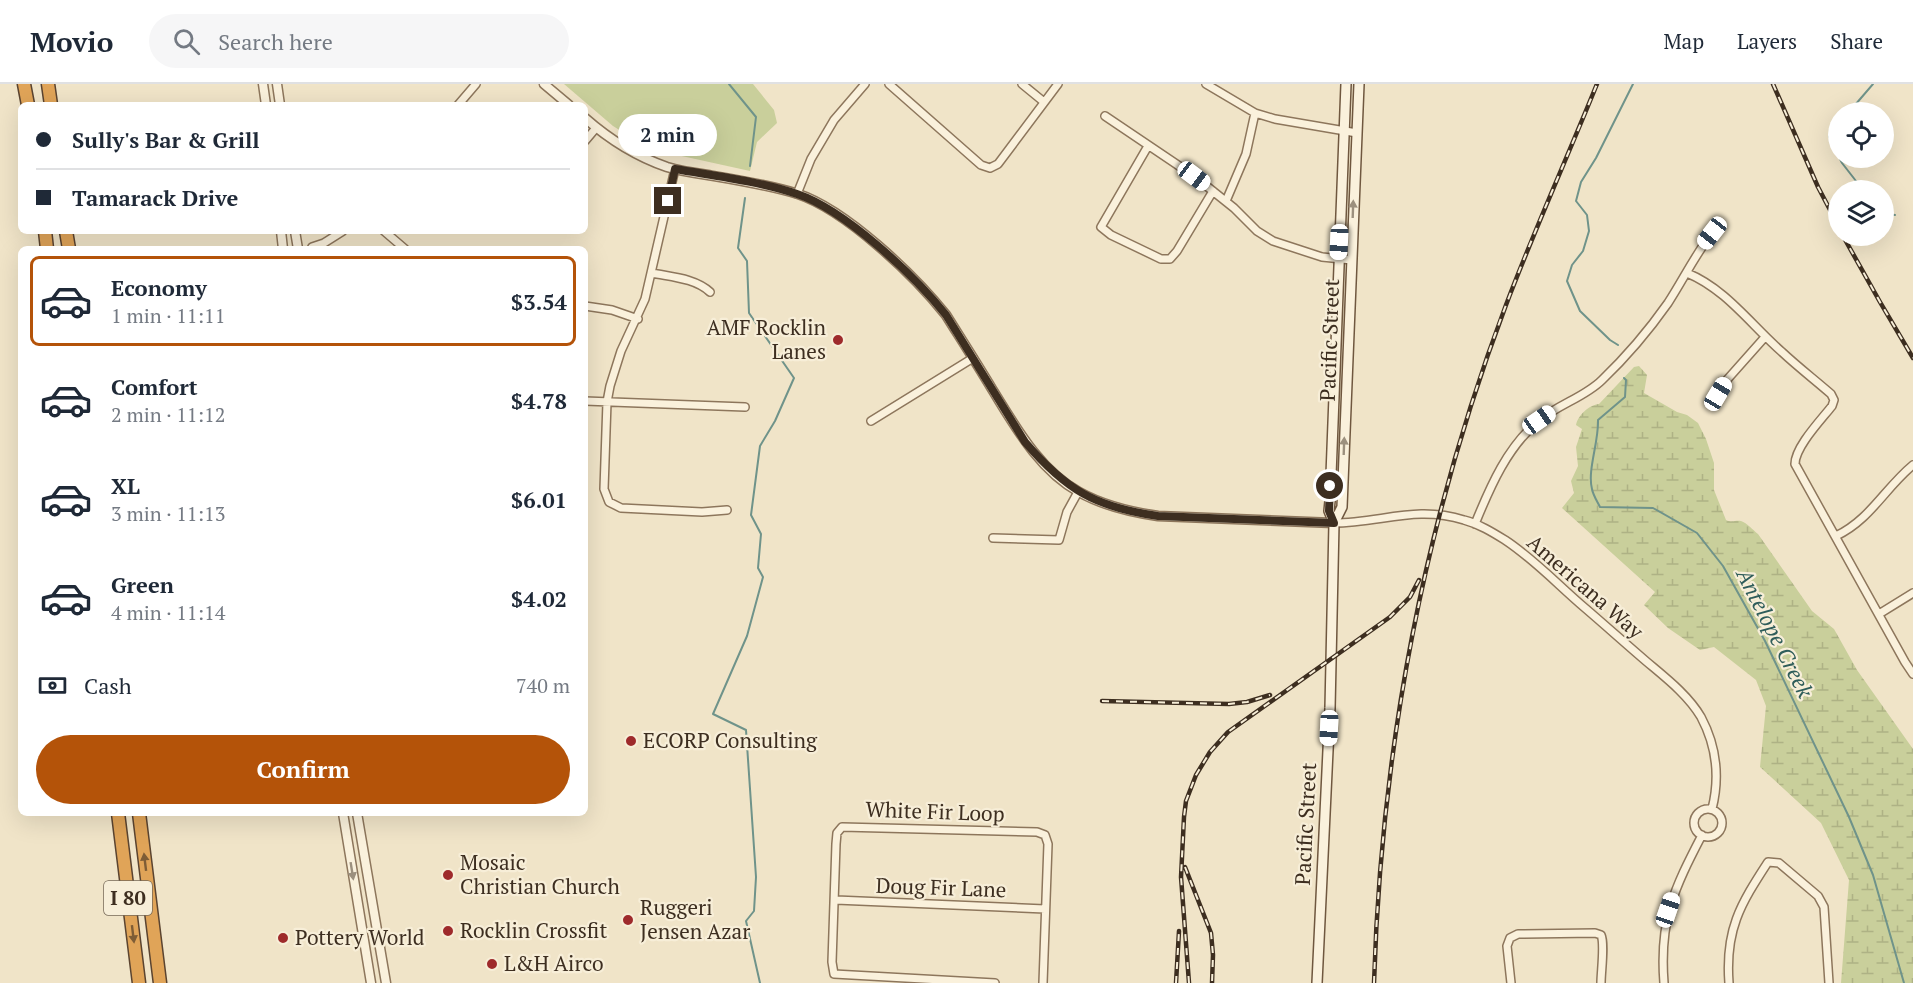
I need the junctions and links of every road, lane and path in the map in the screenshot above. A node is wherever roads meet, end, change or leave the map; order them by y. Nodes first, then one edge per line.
1 (25, 84) edge
2 (48, 84) edge
3 (263, 84) edge
4 (277, 84) edge
5 (476, 84) edge
6 (544, 84) edge
7 (865, 84) edge
8 (889, 84) edge
9 (1022, 84) edge
10 (1058, 84) edge
11 (1206, 84) edge
12 (1346, 84) edge
13 (1359, 84) edge
14 (28, 102) edge
15 (51, 102) edge
16 (266, 102) edge
17 (280, 102) edge
18 (461, 102) edge
19 (565, 102) edge
20 (1044, 102) junction
21 (1255, 113) junction
22 (1105, 116) dead end
23 (588, 121) edge
24 (596, 128) junction
25 (1343, 131) junction
26 (1357, 133) junction
27 (588, 137) edge
28 (1148, 146) junction
29 (675, 169) junction
30 (1213, 191) junction
31 (797, 194) junction
32 (1226, 201) junction
33 (1712, 233) dead end
34 (338, 234) edge
35 (388, 234) edge
36 (315, 246) edge
37 (402, 246) edge
38 (1338, 258) junction
39 (1352, 260) junction
40 (652, 273) junction
41 (1687, 273) junction
42 (710, 292) dead end
43 (588, 306) edge
44 (638, 319) junction
45 (1765, 337) junction
46 (973, 358) junction
47 (588, 401) edge
48 (607, 402) junction
49 (1711, 405) dead end
50 (745, 408) dead end
51 (871, 422) dead end
52 (1913, 465) edge
53 (1078, 492) junction
54 (728, 510) dead end
55 (1334, 523) junction
56 (1476, 524) junction
57 (1836, 536) junction
58 (993, 538) dead end
59 (1913, 593) edge
60 (1879, 614) junction
61 (1913, 674) edge
62 (1712, 810) junction
63 (118, 816) edge
64 (139, 816) edge
65 (343, 816) edge
66 (358, 816) edge
67 (1702, 835) junction
68 (836, 900) junction
69 (1045, 909) junction
70 (921, 981) edge
71 (139, 983) edge
72 (160, 983) edge
73 (371, 983) edge
74 (386, 983) edge
75 (995, 983) edge
76 (1042, 983) edge
77 (1317, 983) edge
78 (1511, 983) edge
79 (1601, 983) edge
80 (1664, 983) edge
81 (1729, 983) edge
82 (1830, 983) edge

1 - 14 highway
2 - 15 highway
3 - 16 street
4 - 17 street
5 - 18 street
6 - 19 street
7 - 31 street
8 - 20 street
9 - 20 street
10 - 20 street
11 - 21 street
12 - 25 main road, Pacific Street
13 - 26 main road, Pacific Street
21 - 25 street
21 - 32 street
22 - 28 street
23 - 24 street
24 - 27 street
24 - 29 street
25 - 26 street
25 - 38 main road, Pacific Street
39 -> 26 main road, Pacific Street
28 - 30 street
28 - 30 street
29 - 31 street
29 - 40 street
30 - 32 street
31 - 46 street
32 - 38 street
33 - 41 street
34 - 36 street
35 - 37 street
38 - 39 street
38 - 55 main road, Pacific Street
55 -> 39 main road, Pacific Street
40 - 42 street
40 - 44 street
41 - 45 street
41 - 56 street
43 - 44 street
44 - 48 street
45 - 49 street
45 - 57 street
46 - 51 street
46 - 53 street
47 - 48 street
48 - 50 street
48 - 54 street
52 - 57 street
53 - 55 street
53 - 58 street
55 - 56 street, Americana Way
55 - 77 main road, Pacific Street
56 - 62 street, Americana Way
57 - 60 street
59 - 60 street
60 - 61 street
62 - 67 street
62 - 67 street
63 -> 71 highway, I 80
72 -> 64 highway, I 80
65 -> 73 street
66 - 74 street
67 - 80 street
68 - 69 street, Doug Fir Lane
68 - 69 street, White Fir Loop
68 - 70 street, White Fir Loop
69 - 76 street, White Fir Loop
70 - 75 street, White Fir Loop
78 - 79 street
81 - 82 street

